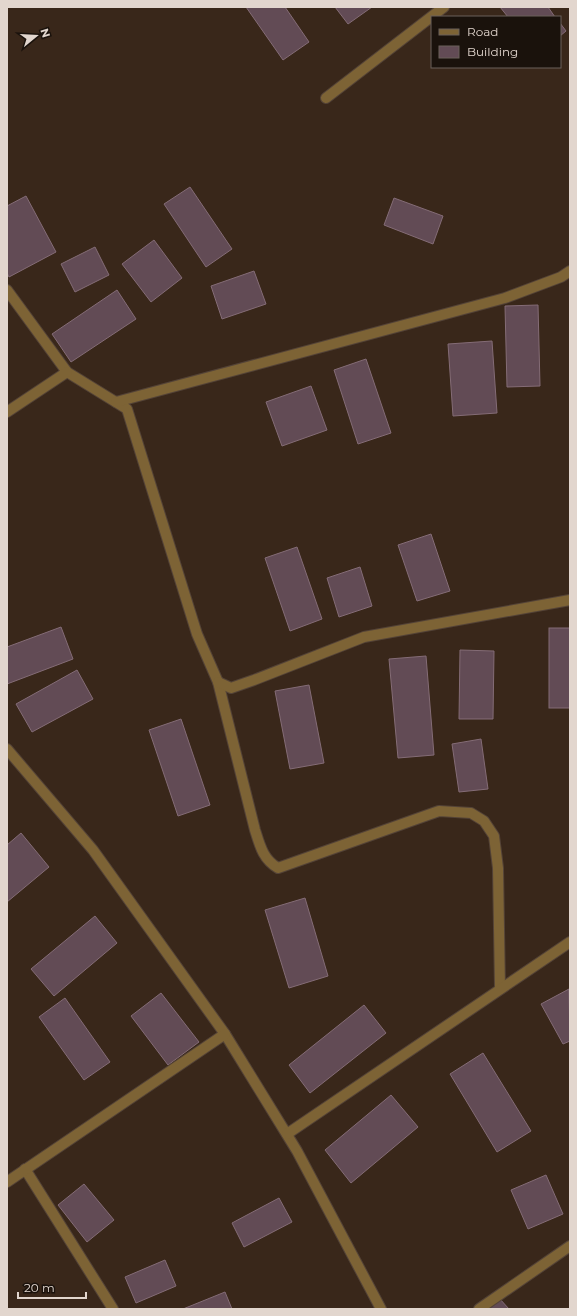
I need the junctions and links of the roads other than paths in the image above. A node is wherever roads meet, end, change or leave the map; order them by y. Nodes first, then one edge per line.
1 (444, 7) edge
2 (432, 16) edge
3 (431, 17) edge
4 (326, 98) dead end
5 (570, 271) edge
6 (7, 290) edge
7 (67, 372) junction
8 (116, 402) junction
9 (7, 412) edge
10 (570, 600) edge
11 (218, 682) junction
12 (7, 749) edge
13 (570, 942) edge
14 (500, 989) junction
15 (225, 1034) junction
16 (287, 1134) junction
17 (25, 1169) junction
18 (7, 1182) edge
19 (570, 1246) edge
20 (113, 1309) edge
21 (381, 1309) edge
22 (479, 1309) edge

1 - 2 street
3 - 4 street
5 - 8 street
6 - 7 street
7 - 8 street
7 - 9 street
8 - 11 street
10 - 11 street
11 - 14 street
12 - 15 street
13 - 14 street
14 - 16 street
15 - 16 street
15 - 17 street
16 - 21 street
17 - 18 street
17 - 20 street
19 - 22 street

